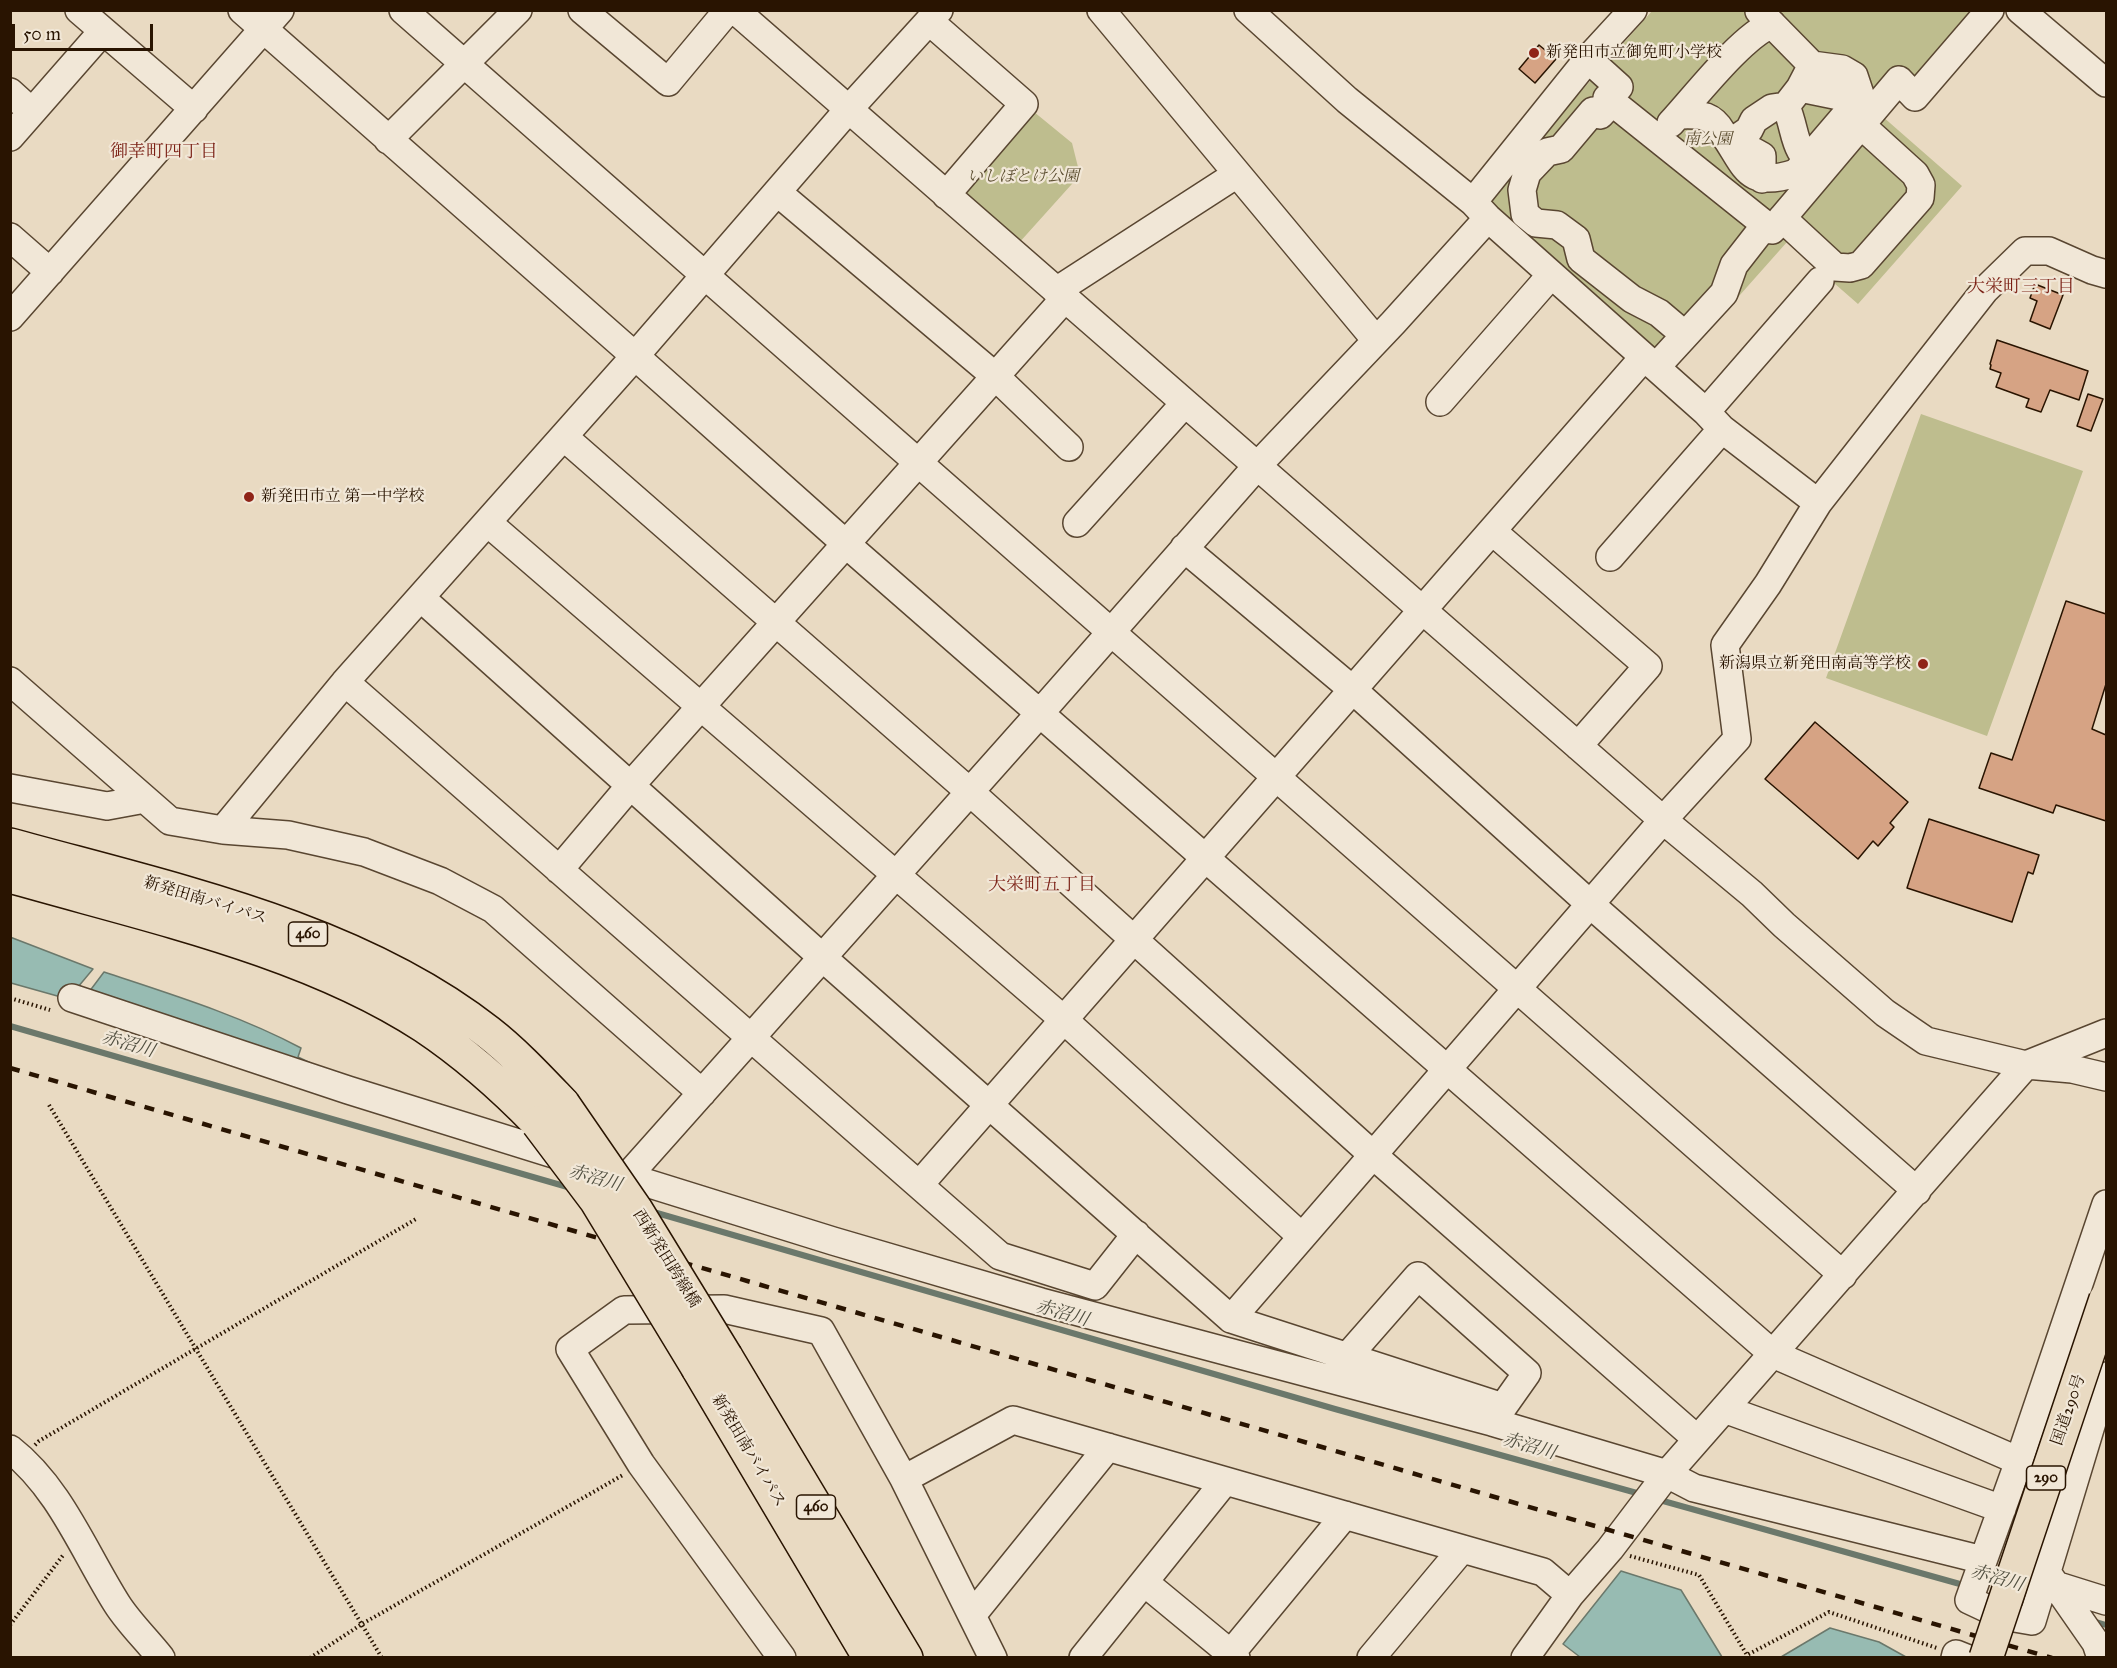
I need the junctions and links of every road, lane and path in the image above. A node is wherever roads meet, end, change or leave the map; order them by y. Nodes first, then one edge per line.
1 (79, 10) edge
2 (243, 10) edge
3 (518, 10) edge
4 (582, 10) edge
5 (728, 10) edge
6 (735, 10) edge
7 (1101, 10) edge
8 (1248, 10) edge
9 (1633, 10) edge
10 (1990, 10) edge
11 (2020, 10) edge
12 (413, 13) edge
13 (934, 16) edge
14 (1765, 17) edge
15 (272, 20) edge
16 (103, 31) junction
17 (1588, 59) junction
18 (464, 64) junction
19 (2106, 83) edge
20 (1799, 86) junction
21 (10, 92) edge
22 (1612, 102) junction
23 (194, 109) junction
24 (848, 110) junction
25 (32, 112) junction
26 (1678, 115) junction
27 (1857, 116) junction
28 (10, 137) edge
29 (1657, 138) junction
30 (388, 140) junction
31 (1733, 148) junction
32 (1814, 167) junction
33 (1237, 174) junction
34 (777, 192) junction
35 (946, 195) junction
36 (1480, 210) junction
37 (1774, 221) junction
38 (10, 237) edge
39 (50, 272) junction
40 (2106, 274) edge
41 (1551, 275) junction
42 (706, 276) junction
43 (1820, 281) dead end
44 (1060, 295) junction
45 (10, 317) edge
46 (1685, 335) junction
47 (1375, 339) junction
48 (635, 356) junction
49 (1650, 362) junction
50 (995, 376) junction
51 (1440, 402) dead end
52 (1185, 403) junction
53 (1714, 420) junction
54 (564, 437) junction
55 (1070, 447) dead end
56 (918, 462) junction
57 (1257, 466) junction
58 (1818, 503) junction
59 (488, 523) junction
60 (1077, 523) dead end
61 (1492, 531) junction
62 (846, 544) junction
63 (1185, 548) junction
64 (1610, 557) dead end
65 (421, 598) junction
66 (1422, 610) junction
67 (775, 623) junction
68 (1111, 632) junction
69 (10, 681) edge
70 (345, 682) junction
71 (1353, 690) junction
72 (701, 706) junction
73 (1040, 713) junction
74 (1578, 746) junction
75 (1276, 777) junction
76 (630, 786) junction
77 (10, 788) edge
78 (970, 792) junction
79 (145, 799) junction
80 (1663, 820) junction
81 (224, 830) junction
82 (10, 845) edge
83 (1206, 857) junction
84 (559, 870) junction
85 (10, 876) edge
86 (896, 876) junction
87 (1590, 904) junction
88 (1134, 939) junction
89 (823, 958) junction
90 (1517, 988) junction
91 (10, 998) edge
92 (61, 1004) joint
93 (1063, 1019) junction
94 (2106, 1033) edge
95 (751, 1039) junction
96 (2026, 1065) junction
97 (1448, 1068) junction
98 (2106, 1077) edge
99 (702, 1094) junction
100 (988, 1104) junction
101 (49, 1105) dead end
102 (551, 1114) junction
103 (1373, 1155) junction
104 (626, 1178) junction
105 (919, 1185) junction
106 (1917, 1191) junction
107 (2106, 1204) edge
108 (416, 1219) dead end
109 (1136, 1234) junction
110 (1302, 1237) junction
111 (1843, 1275) junction
112 (2106, 1299) edge
113 (1231, 1319) junction
114 (195, 1348) junction
115 (1773, 1354) junction
116 (1347, 1357) junction
117 (712, 1362) junction
118 (2106, 1376) edge
119 (1724, 1409) junction
120 (1497, 1415) junction
121 (1697, 1439) junction
122 (1108, 1448) junction
123 (17, 1454) edge
124 (2019, 1461) junction
125 (641, 1464) junction
126 (1667, 1474) junction
127 (904, 1479) junction
128 (1225, 1481) junction
129 (2002, 1509) junction
130 (1345, 1515) junction
131 (77, 1536) junction
132 (1462, 1549) junction
133 (1610, 1550) junction
134 (1983, 1560) junction
135 (2051, 1580) junction
136 (1144, 1582) junction
137 (1570, 1596) junction
138 (2106, 1601) edge
139 (973, 1614) junction
140 (362, 1624) junction
141 (10, 1626) edge
142 (1231, 1656) edge
143 (1966, 1657) edge
144 (161, 1658) edge
145 (310, 1658) edge
146 (382, 1658) edge
147 (782, 1658) edge
148 (870, 1658) edge
149 (906, 1658) edge
150 (993, 1658) edge
151 (1083, 1658) edge
152 (1371, 1658) edge
153 (1525, 1658) edge
154 (2101, 1658) edge

1 - 16 street
2 - 15 street
3 - 18 street
4 - 5 street
6 - 24 street
7 - 33 street
8 - 36 street
9 - 17 street
10 - 27 street
11 - 19 street
12 - 18 street
13 - 24 street
13 - 35 street
14 - 20 street
14 - 26 street
15 - 23 street
15 - 30 street
16 - 23 street
16 - 25 street
17 - 22 street
17 - 36 street
18 - 30 street
18 - 42 street
20 - 27 street
20 - 31 street
20 - 32 street
21 - 25 street
22 - 29 street
22 - 46 street
23 - 39 street
24 - 34 street
24 - 35 street
25 - 28 street
26 - 29 street
26 - 31 street
27 - 32 street
27 - 37 street
29 - 37 street
30 - 48 street
31 - 32 street
32 - 37 street
33 - 44 street
33 - 47 street
34 - 42 street
34 - 50 street
35 - 44 street
36 - 41 street
36 - 47 street
37 - 46 street
38 - 39 street
39 - 45 street
40 - 58 street
41 - 49 street
41 - 51 street
42 - 48 street
42 - 56 street
43 - 53 street
44 - 50 street
44 - 52 street
46 - 49 street
47 - 57 street
48 - 54 street
48 - 62 street
49 - 53 street
49 - 61 street
50 - 55 street
50 - 56 street
52 - 57 street
52 - 60 street
53 - 58 street
53 - 64 street
54 - 59 street
54 - 67 street
56 - 62 street
56 - 68 street
57 - 63 street
57 - 66 street
58 - 80 street
59 - 65 street
59 - 72 street
61 - 66 street
61 - 74 street
62 - 67 street
62 - 73 street
63 - 68 street
63 - 71 street
65 - 70 street
65 - 76 street
66 - 71 street
66 - 74 street
67 - 72 street
67 - 78 street
68 - 73 street
68 - 75 street
69 - 79 street
70 - 81 street
70 - 84 street
71 - 75 street
71 - 87 street
72 - 76 street
72 - 86 street
73 - 78 street
73 - 83 street
74 - 80 street
75 - 83 street
75 - 90 street
76 - 84 street
76 - 89 street
77 - 79 street
78 - 86 street
78 - 88 street
79 - 81 street
80 - 87 street
80 - 96 street
81 - 99 street
82 - 102 highway, 新発田南バイパス / 460
83 - 88 street
83 - 97 street
84 - 95 street
85 - 102 highway, 新発田南バイパス / 460
86 - 89 street
86 - 93 street
87 - 90 street
87 - 106 street
88 - 93 street
88 - 103 street
89 - 95 street
89 - 100 street
90 - 97 street
90 - 111 street
91 - 92 path
92 - 104 street
93 - 100 street
93 - 110 street
94 - 96 street
95 - 99 street
95 - 105 street
96 - 98 street
96 - 106 street
97 - 103 street
97 - 115 street
99 - 104 street
100 - 105 street
100 - 109 street
101 - 114 path
102 - 117 highway, 西新発田跨線橋 / 460, bridge
103 - 110 street
103 - 121 street
104 - 120 street
105 - 109 street
106 - 111 street
107 - 124 street
108 - 114 path
109 - 113 street
110 - 113 street
111 - 115 street
112 - 143 highway, 国道290号 / 290, bridge
113 - 116 street
114 - 123 path
114 - 140 path
115 - 119 street
115 - 124 street
116 - 120 street
116 - 120 street
117 - 148 highway, 新発田南バイパス / 460
117 - 149 highway, 新発田南バイパス / 460
118 - 135 street
119 - 121 street
119 - 129 street
120 - 126 street
121 - 126 street
122 - 127 street
122 - 128 street
122 - 139 street
123 - 131 street
124 - 129 street
125 - 127 street
125 - 140 path
125 - 147 street
126 - 133 street
126 - 134 street
127 - 139 street
128 - 130 street
128 - 136 street
129 - 134 street
130 - 132 street
130 - 142 street
131 - 141 path
131 - 144 street
132 - 137 street
132 - 152 street
133 - 137 street
133 - 143 path
134 - 135 street
135 - 138 street
135 - 154 street
136 - 142 street
136 - 151 street
137 - 153 street
139 - 150 street
140 - 145 path
140 - 146 path

